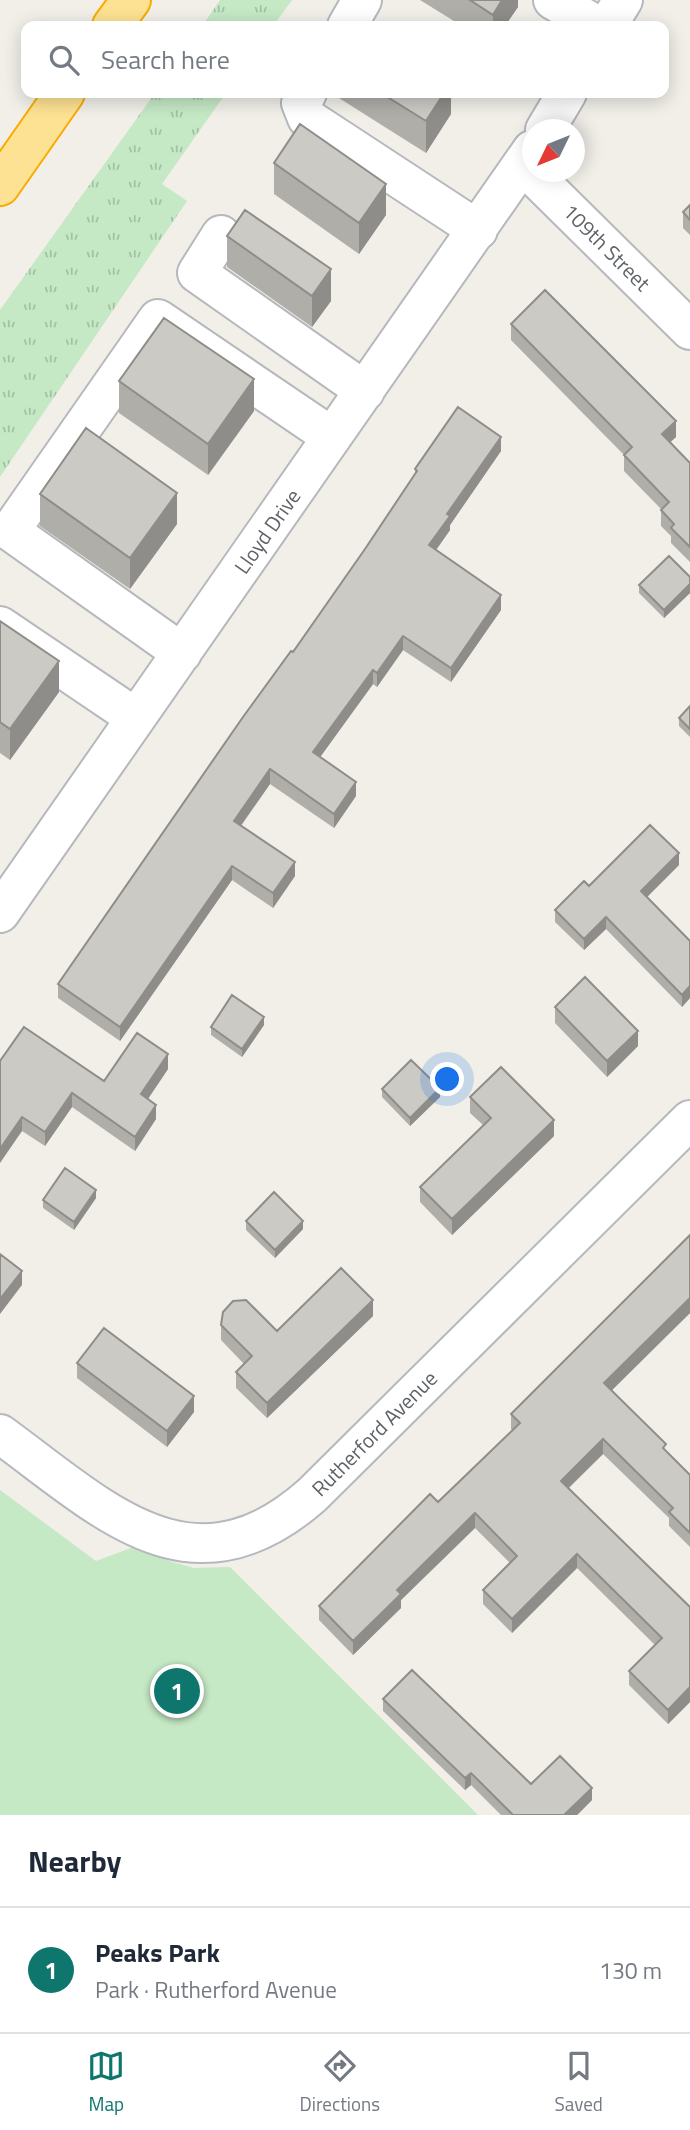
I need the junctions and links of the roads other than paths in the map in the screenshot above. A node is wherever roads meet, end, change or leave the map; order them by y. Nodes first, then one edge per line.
1 (131, 0) edge
2 (362, 0) edge
3 (553, 0) edge
4 (623, 0) edge
5 (116, 21) edge
6 (349, 21) edge
7 (589, 21) edge
8 (610, 21) edge
9 (62, 98) edge
10 (304, 98) edge
11 (564, 98) edge
12 (552, 119) edge
13 (522, 166) edge
14 (551, 182) edge
15 (0, 186) edge
16 (478, 230) junction
17 (221, 235) dead end
18 (690, 330) edge
19 (365, 391) junction
20 (332, 437) junction
21 (0, 626) edge
22 (182, 653) junction
23 (136, 718) junction
24 (0, 913) edge
25 (690, 1120) edge
26 (0, 1434) edge

1 - 5 highway
2 - 6 street
3 - 7 street
4 - 8 street
9 - 15 highway
10 - 16 street
11 - 12 street
13 - 16 street, Lloyd Drive
14 - 18 street, 109th Street
16 - 19 street, Lloyd Drive
17 - 19 street
19 - 20 street, Lloyd Drive
20 - 22 street, Lloyd Drive
20 - 22 street
21 - 23 street
22 - 23 street, Lloyd Drive
23 - 24 street, Lloyd Drive
25 - 26 street, Rutherford Avenue

